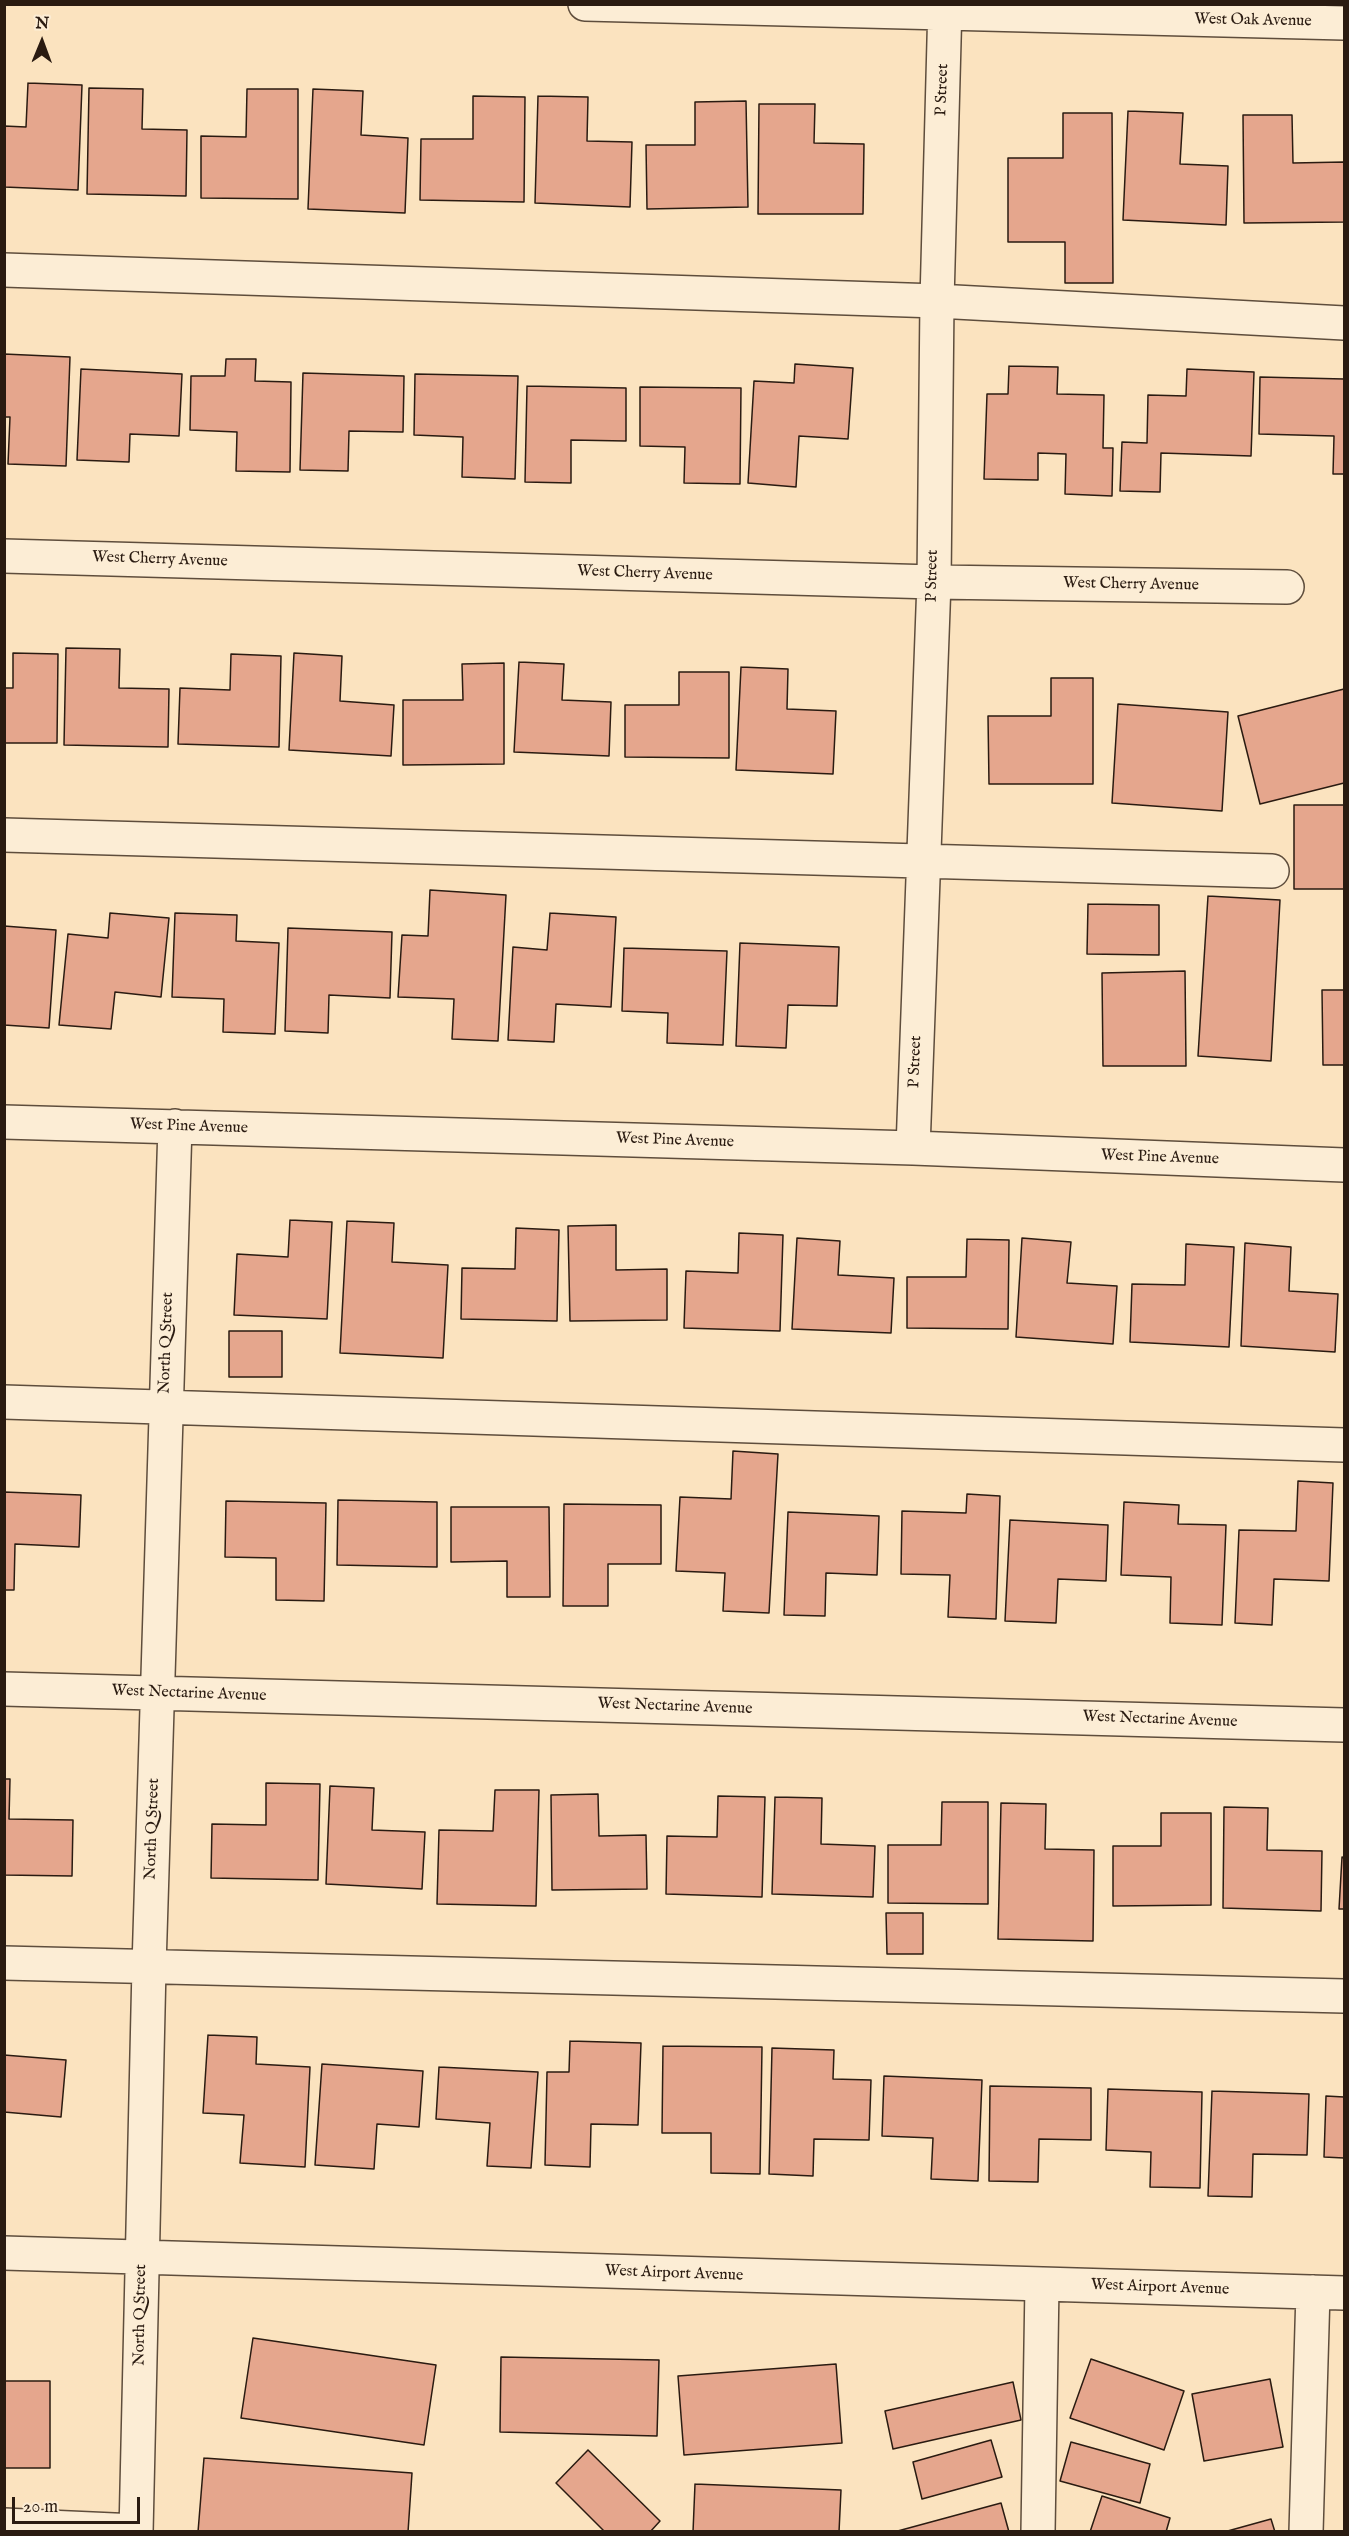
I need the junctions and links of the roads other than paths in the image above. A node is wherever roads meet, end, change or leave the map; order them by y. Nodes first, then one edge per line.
1 (585, 4) edge
2 (945, 9) edge
3 (1344, 23) edge
4 (4, 270) edge
5 (937, 301) junction
6 (1344, 323) edge
7 (4, 556) edge
8 (934, 582) junction
9 (1287, 587) dead end
10 (4, 835) edge
11 (924, 859) junction
12 (1272, 871) dead end
13 (4, 1122) edge
14 (175, 1126) junction
15 (913, 1148) junction
16 (1344, 1165) edge
17 (4, 1402) edge
18 (165, 1408) junction
19 (1344, 1445) edge
20 (4, 1689) edge
21 (156, 1693) junction
22 (1344, 1725) edge
23 (4, 1963) edge
24 (149, 1967) junction
25 (1344, 1996) edge
26 (4, 2253) edge
27 (142, 2259) junction
28 (1042, 2284) junction
29 (1329, 2293) edge
30 (4, 2525) edge
31 (136, 2531) edge
32 (1038, 2532) edge
33 (1306, 2532) edge

1 - 2 street, West Oak Avenue
2 - 3 street, West Oak Avenue
2 - 5 street, P Street
4 - 5 street
5 - 6 street
5 - 8 street, P Street
7 - 8 street, West Cherry Avenue
8 - 9 street, West Cherry Avenue
8 - 11 street, P Street
10 - 11 street
11 - 12 street
11 - 15 street, P Street
13 - 14 street, West Pine Avenue
14 - 15 street, West Pine Avenue
14 - 18 street, North Q Street
15 - 16 street, West Pine Avenue
17 - 18 street
18 - 19 street
18 - 21 street, North Q Street
20 - 21 street, West Nectarine Avenue
21 - 22 street, West Nectarine Avenue
21 - 24 street, North Q Street
23 - 24 street
24 - 25 street
24 - 27 street, North Q Street
26 - 27 street, West Airport Avenue
27 - 28 street, West Airport Avenue
27 - 31 street, North Q Street
28 - 29 street, West Airport Avenue
28 - 32 street
29 - 33 street
30 - 31 street

